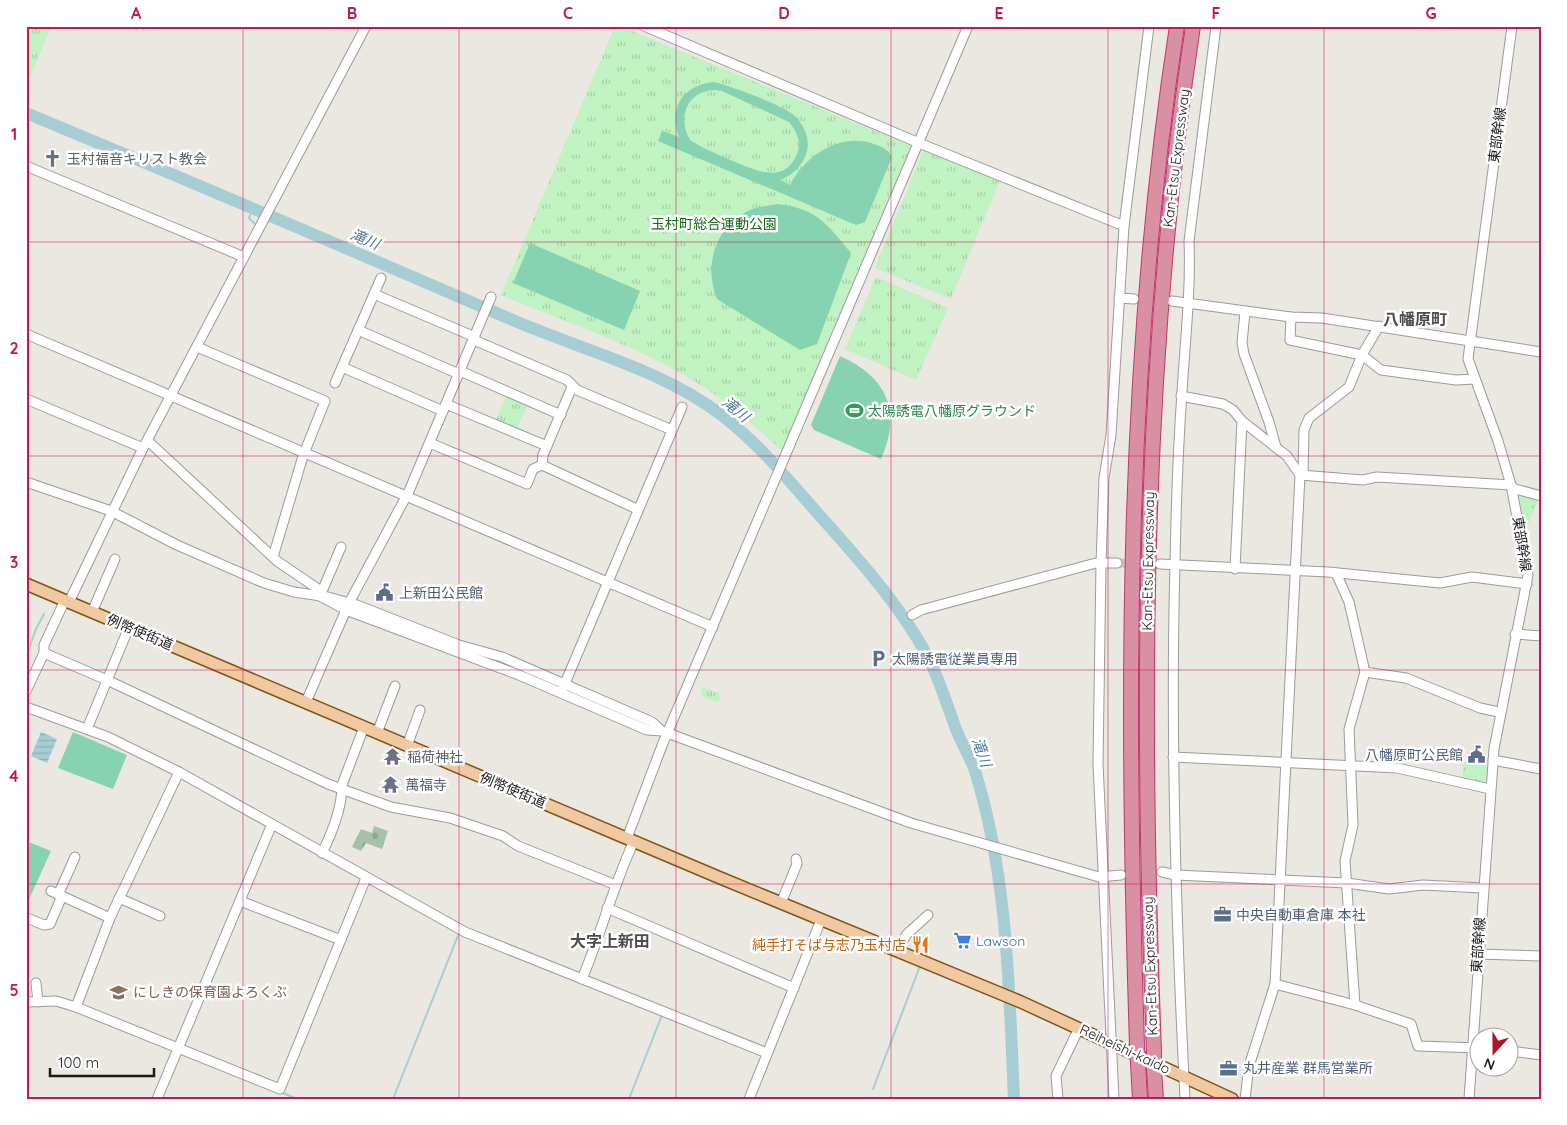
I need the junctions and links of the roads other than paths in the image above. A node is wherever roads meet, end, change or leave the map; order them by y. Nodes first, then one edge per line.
1 (366, 26) edge
2 (644, 26) edge
3 (968, 26) edge
4 (1149, 26) edge
5 (1176, 26) edge
6 (1193, 26) edge
7 (1216, 26) edge
8 (1512, 26) edge
9 (919, 143) junction
10 (26, 166) edge
11 (1124, 226) junction
12 (244, 257) junction
13 (380, 278) dead end
14 (374, 294) junction
15 (491, 298) dead end
16 (1119, 298) junction
17 (1134, 299) dead end
18 (1172, 301) dead end
19 (1187, 303) junction
20 (1245, 312) junction
21 (1291, 317) junction
22 (1379, 326) junction
23 (358, 330) junction
24 (26, 334) edge
25 (474, 338) junction
26 (1470, 342) junction
27 (197, 347) junction
28 (1541, 352) edge
29 (1362, 355) junction
30 (342, 368) junction
31 (460, 372) junction
32 (1474, 379) junction
33 (335, 383) dead end
34 (572, 387) junction
35 (172, 395) junction
36 (1181, 396) junction
37 (26, 399) edge
38 (445, 407) junction
39 (682, 407) dead end
40 (561, 415) junction
41 (1242, 422) junction
42 (672, 430) junction
43 (430, 443) junction
44 (146, 444) junction
45 (547, 446) junction
46 (1276, 447) junction
47 (304, 452) junction
48 (542, 465) junction
49 (1302, 474) junction
50 (26, 482) edge
51 (1512, 486) junction
52 (407, 496) junction
53 (1541, 496) edge
54 (637, 509) junction
55 (112, 511) junction
56 (341, 547) dead end
57 (273, 557) junction
58 (115, 559) dead end
59 (1101, 563) junction
60 (1117, 563) tunnel mouth
61 (1160, 564) tunnel mouth
62 (1175, 565) junction
63 (1235, 569) junction
64 (1295, 570) junction
65 (1336, 573) junction
66 (607, 581) junction
67 (26, 584) edge
68 (1527, 584) junction
69 (321, 594) junction
70 (67, 601) junction
71 (347, 606) junction
72 (92, 612) junction
73 (912, 615) dead end
74 (713, 626) junction
75 (129, 627) junction
76 (1515, 634) junction
77 (1541, 636) edge
78 (44, 653) junction
79 (1365, 672) junction
80 (107, 680) junction
81 (395, 686) dead end
82 (562, 688) junction
83 (26, 691) edge
84 (306, 702) junction
85 (26, 707) edge
86 (420, 710) dead end
87 (1499, 712) junction
88 (364, 726) junction
89 (87, 729) junction
90 (665, 732) junction
91 (377, 733) junction
92 (407, 746) junction
93 (1173, 757) junction
94 (1493, 760) junction
95 (1286, 763) junction
96 (1352, 766) junction
97 (1541, 769) edge
98 (179, 772) junction
99 (342, 789) junction
100 (1490, 789) junction
101 (272, 824) junction
102 (630, 840) junction
103 (322, 854) junction
104 (75, 857) dead end
105 (796, 859) dead end
106 (1162, 872) dead end
107 (1121, 875) dead end
108 (1176, 875) junction
109 (1104, 877) junction
110 (366, 878) junction
111 (1280, 880) junction
112 (1347, 883) junction
113 (616, 884) junction
114 (1482, 888) junction
115 (57, 894) junction
116 (119, 898) junction
117 (240, 901) junction
118 (781, 903) junction
119 (607, 908) junction
120 (928, 915) dead end
121 (160, 916) dead end
122 (27, 918) edge
123 (110, 918) junction
124 (821, 920) junction
125 (341, 940) junction
126 (896, 951) junction
127 (1477, 954) junction
128 (1541, 956) edge
129 (582, 979) junction
130 (36, 983) dead end
131 (1275, 984) junction
132 (794, 988) junction
133 (1001, 994) joint
134 (26, 1002) edge
135 (38, 1002) junction
136 (1355, 1005) junction
137 (76, 1007) junction
138 (1079, 1028) junction
139 (1475, 1028) edge
140 (1110, 1043) junction
141 (179, 1048) junction
142 (1470, 1048) edge
143 (1520, 1052) edge
144 (767, 1053) junction
145 (1541, 1055) edge
146 (1184, 1076) junction
147 (1471, 1078) edge
148 (157, 1099) edge
149 (749, 1099) edge
150 (1058, 1099) edge
151 (1114, 1099) edge
152 (1140, 1099) edge
153 (1156, 1099) edge
154 (1185, 1099) edge
155 (1232, 1099) edge
156 (1245, 1099) edge
157 (1469, 1099) edge

1 - 12 street
2 - 9 street
3 - 9 street
4 - 11 street
5 - 152 highway, Kan-Etsu Expressway, bridge
6 - 153 highway, Kan-Etsu Expressway, bridge
7 - 19 street
8 - 26 street, 東部幹線
9 - 11 street
9 - 74 street
10 - 12 street
11 - 16 street
12 - 27 street
13 - 14 street
14 - 23 street
14 - 25 street
15 - 25 street
16 - 17 street
16 - 59 street
18 - 19 street
19 - 20 street
19 - 36 street
20 - 21 street
20 - 46 street
21 - 22 street
21 - 29 street
22 - 26 street
22 - 29 street
23 - 30 street
23 - 31 street
24 - 35 street
25 - 31 street
25 - 34 street
26 - 28 street
26 - 32 street, 東部幹線
27 - 35 street
27 - 47 street
29 - 32 street
29 - 49 street
30 - 33 street
30 - 38 street
31 - 38 street
31 - 40 street
32 - 51 street, 東部幹線
34 - 40 street
34 - 42 street
35 - 44 street
35 - 47 street
36 - 41 street
36 - 62 street
37 - 44 street
38 - 43 street
38 - 45 street
39 - 42 street
40 - 45 street
41 - 46 street
41 - 63 street
42 - 54 street
43 - 48 street
43 - 52 street
44 - 55 street
44 - 57 street
45 - 48 street
46 - 49 street
47 - 52 street
47 - 57 street
48 - 54 street
49 - 51 street
49 - 64 street
50 - 55 street
51 - 53 street
51 - 68 street, 東部幹線
52 - 66 street
52 - 71 street
54 - 66 street
55 - 69 street
55 - 70 street
56 - 69 street
57 - 69 street
58 - 72 street
59 - 60 street
59 - 73 street
59 - 109 street
61 - 62 street
62 - 63 street
62 - 93 street
63 - 64 street
64 - 65 street
64 - 95 street
65 - 68 street
65 - 79 street
66 - 74 street
66 - 82 street
67 - 70 main road, 例幣使街道
68 - 76 street, 東部幹線
69 - 71 street
70 - 72 main road, 例幣使街道
70 - 78 street
71 - 82 street
71 - 84 street
72 - 75 main road, 例幣使街道
74 - 90 street
75 - 80 street
75 - 84 main road, 例幣使街道
76 - 77 street
76 - 87 street, 東部幹線
78 - 80 street
78 - 83 street
79 - 87 street
79 - 96 street
80 - 89 street
80 - 99 street
81 - 91 street
82 - 90 street
84 - 88 main road, 例幣使街道
85 - 89 street
86 - 92 street
87 - 94 street, 東部幹線
88 - 91 main road, 例幣使街道
88 - 99 street
89 - 98 street
90 - 102 street
90 - 109 street
91 - 92 main road, 例幣使街道
92 - 102 main road, 例幣使街道
93 - 95 street
93 - 108 street
94 - 97 street
94 - 100 street, 東部幹線
95 - 96 street
95 - 111 street
96 - 100 street
96 - 112 street
98 - 101 street
98 - 116 street
99 - 103 street
99 - 113 street
100 - 114 street, 東部幹線
101 - 103 street
101 - 117 street
102 - 113 street
102 - 118 main road, 例幣使街道
103 - 110 street
104 - 115 street
105 - 118 street
106 - 108 street
107 - 109 street
108 - 111 street
108 - 146 street
109 - 140 street
110 - 125 street
110 - 129 street
111 - 112 street
111 - 131 street
112 - 114 street
112 - 136 street
113 - 119 street
114 - 127 street, 東部幹線
115 - 122 street
115 - 123 street
116 - 121 street
116 - 123 street
117 - 125 street
117 - 141 street
118 - 124 main road, 例幣使街道
119 - 129 street
119 - 132 street
120 - 126 street
123 - 137 street
124 - 126 main road, 例幣使街道
124 - 132 street
125 - 141 street
126 - 133 main road, 例幣使街道
127 - 128 street
127 - 139 street, 東部幹線
129 - 144 street
130 - 135 street
131 - 136 street
131 - 156 street
132 - 144 street
133 - 138 main road, Reiheishi-kaido
134 - 135 street
135 - 137 street
136 - 142 street
137 - 141 street
138 - 140 main road, Reiheishi-kaido
138 - 150 street
140 - 146 main road, Reiheishi-kaido
140 - 151 street
141 - 148 street
143 - 145 street
144 - 149 street
146 - 154 street
146 - 155 main road, Reiheishi-kaido
147 - 157 street, 東部幹線

